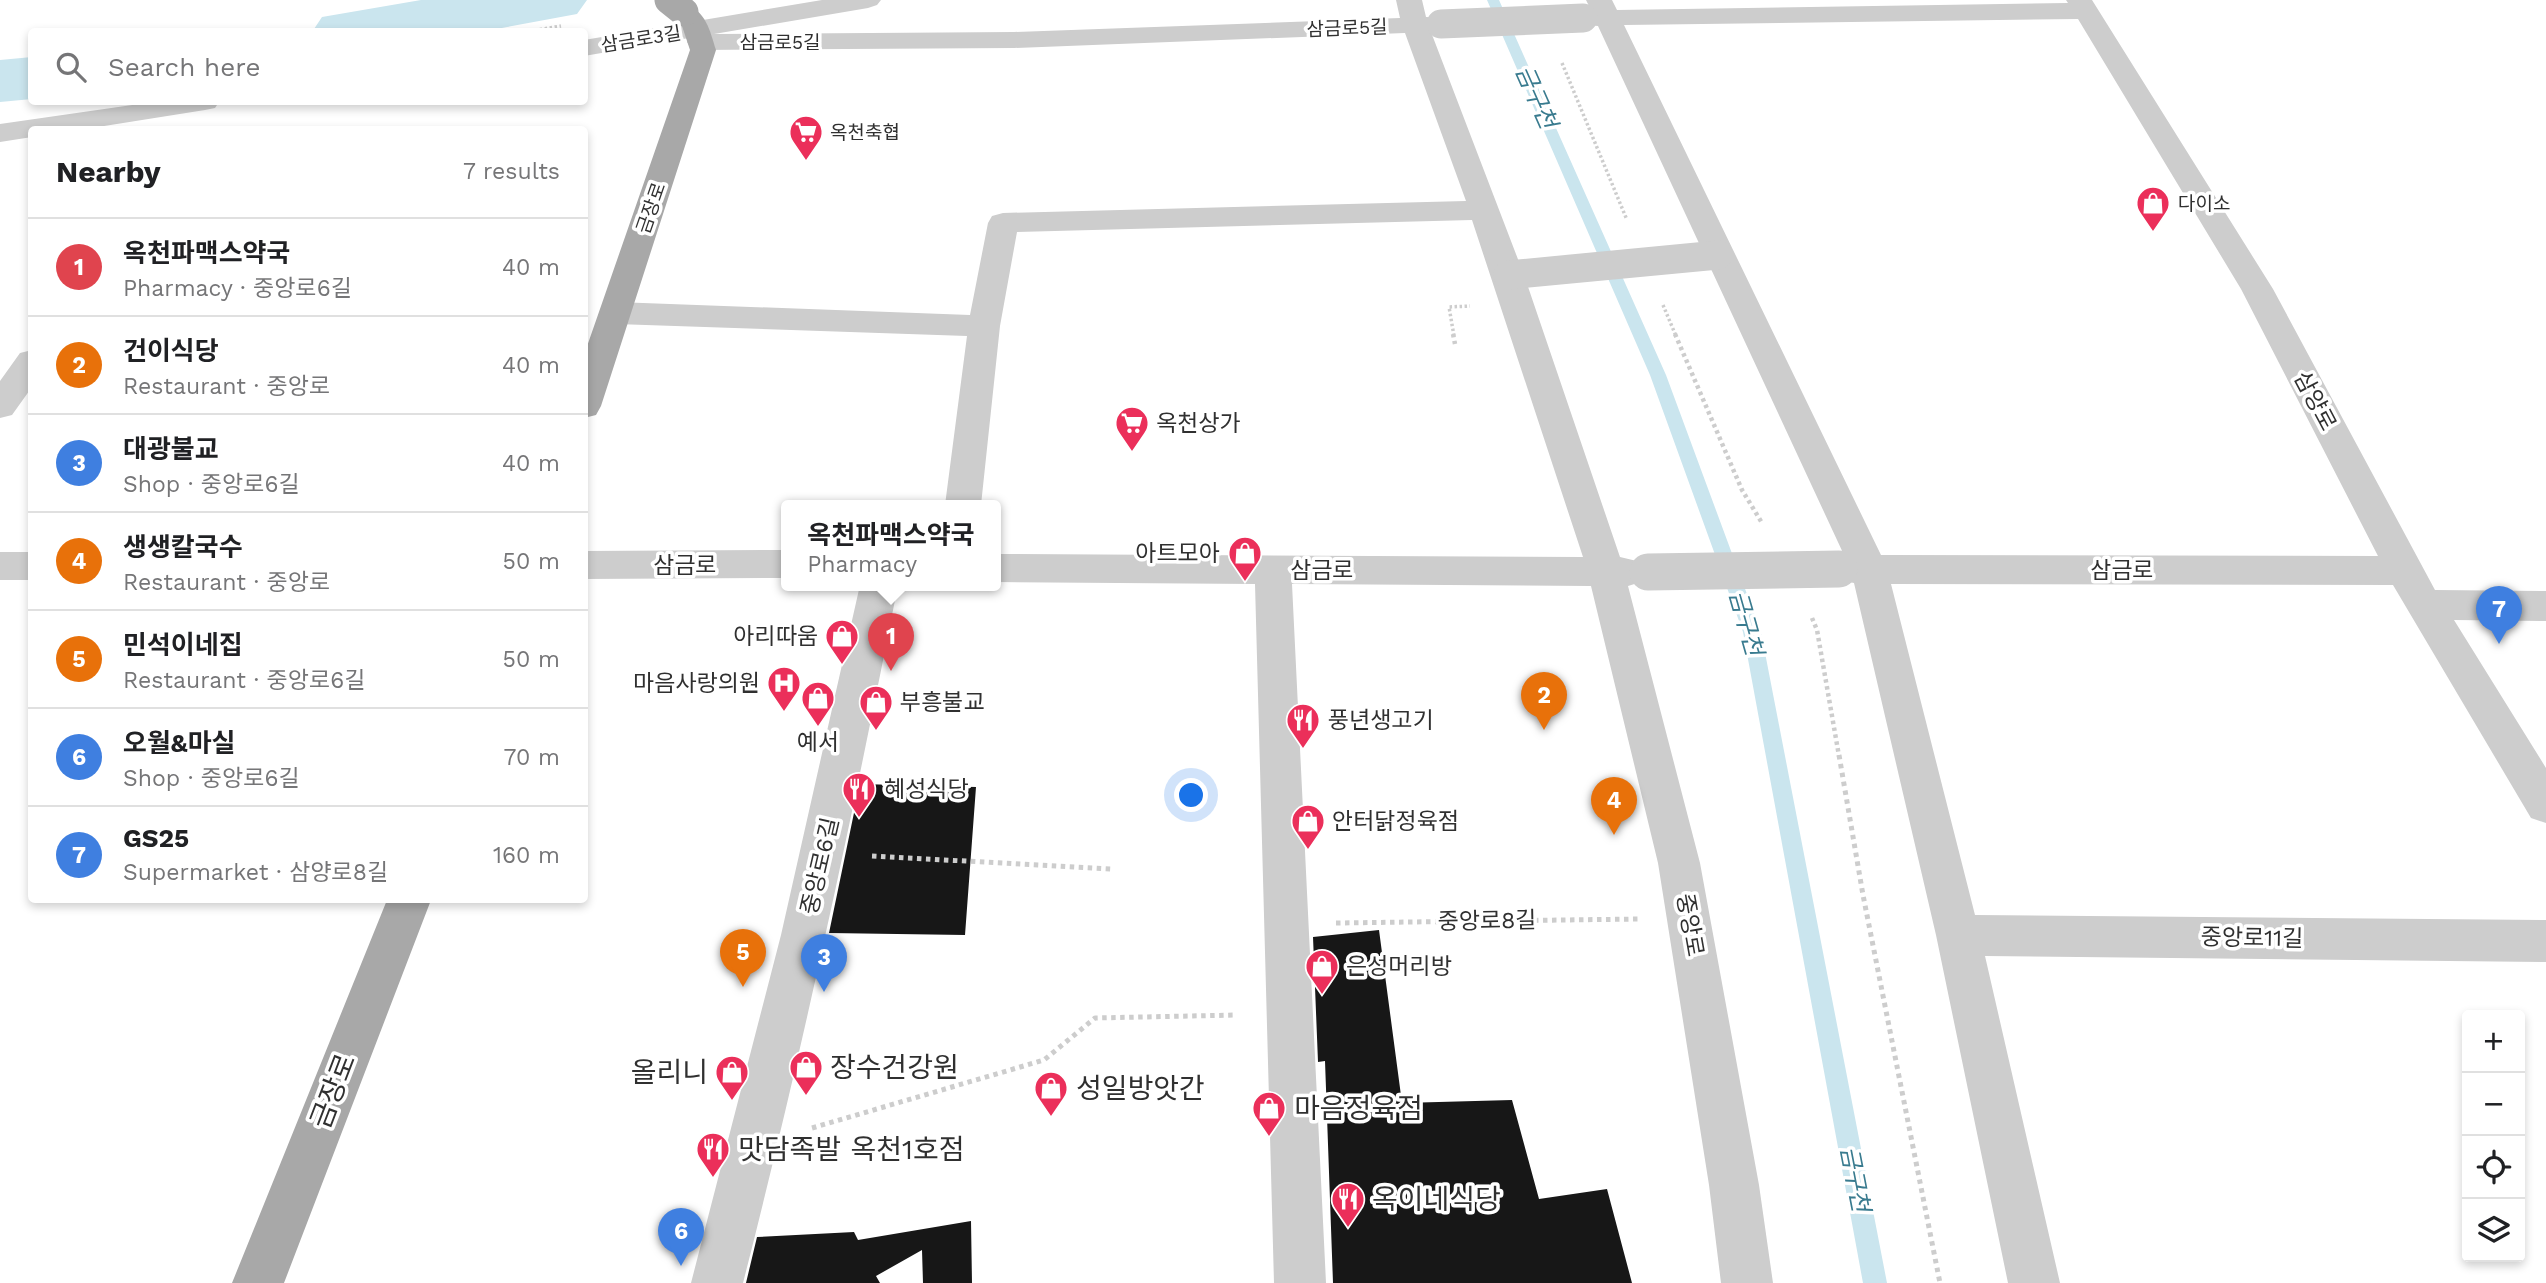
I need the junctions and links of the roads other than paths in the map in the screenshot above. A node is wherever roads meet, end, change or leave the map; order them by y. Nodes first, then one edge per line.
1 (867, 0) edge
2 (2082, 6) edge
3 (1596, 11) edge
4 (1422, 16) edge
5 (688, 21) edge
6 (588, 47) edge
7 (185, 105) edge
8 (211, 105) edge
9 (46, 126) edge
10 (196, 126) edge
11 (28, 129) edge
12 (0, 133) edge
13 (1484, 211) junction
14 (1718, 255) junction
15 (1508, 275) junction
16 (616, 313) junction
17 (984, 326) junction
18 (28, 367) edge
19 (588, 395) edge
20 (0, 406) edge
21 (964, 500) edge
22 (781, 564) edge
23 (588, 565) edge
24 (0, 566) edge
25 (28, 566) edge
26 (1001, 568) edge
27 (1854, 569) junction
28 (1273, 570) junction
29 (2404, 571) junction
30 (1627, 572) junction
31 (878, 591) edge
32 (2425, 605) junction
33 (2546, 606) edge
34 (2546, 804) edge
35 (407, 903) edge
36 (1958, 935) junction
37 (2546, 941) edge
38 (258, 1283) edge
39 (718, 1283) edge
40 (1300, 1283) edge
41 (1747, 1283) edge
42 (2034, 1283) edge

1 - 5 street
2 - 3 street
2 - 29 street, 삼양로
3 - 4 street, bridge
3 - 14 street
4 - 5 street, 삼금로5길
4 - 13 street, 삼금로5길
5 - 6 street, 삼금로3길
5 - 16 main road, 금장로
7 - 9 street
8 - 10 street
11 - 12 street
13 - 15 street, 삼금로5길
13 - 17 street
14 - 15 street, bridge
14 - 27 street
15 - 30 street, 삼금로5길
16 - 17 street
16 - 19 main road, 금장로
17 - 21 street
18 - 20 street
22 - 23 street, 삼금로
24 - 25 street
26 - 28 street, 삼금로
27 - 29 street, 삼금로
27 - 30 street, 삼금로, bridge
27 - 36 street
28 - 30 street, 삼금로
28 - 40 street
29 - 32 street, 삼양로
30 - 41 street, 중앙로
31 - 39 street, 중앙로6길
32 - 33 street
32 - 34 street, 삼양로
35 - 38 main road, 금장로
36 - 37 street, 중앙로11길
36 - 42 street

